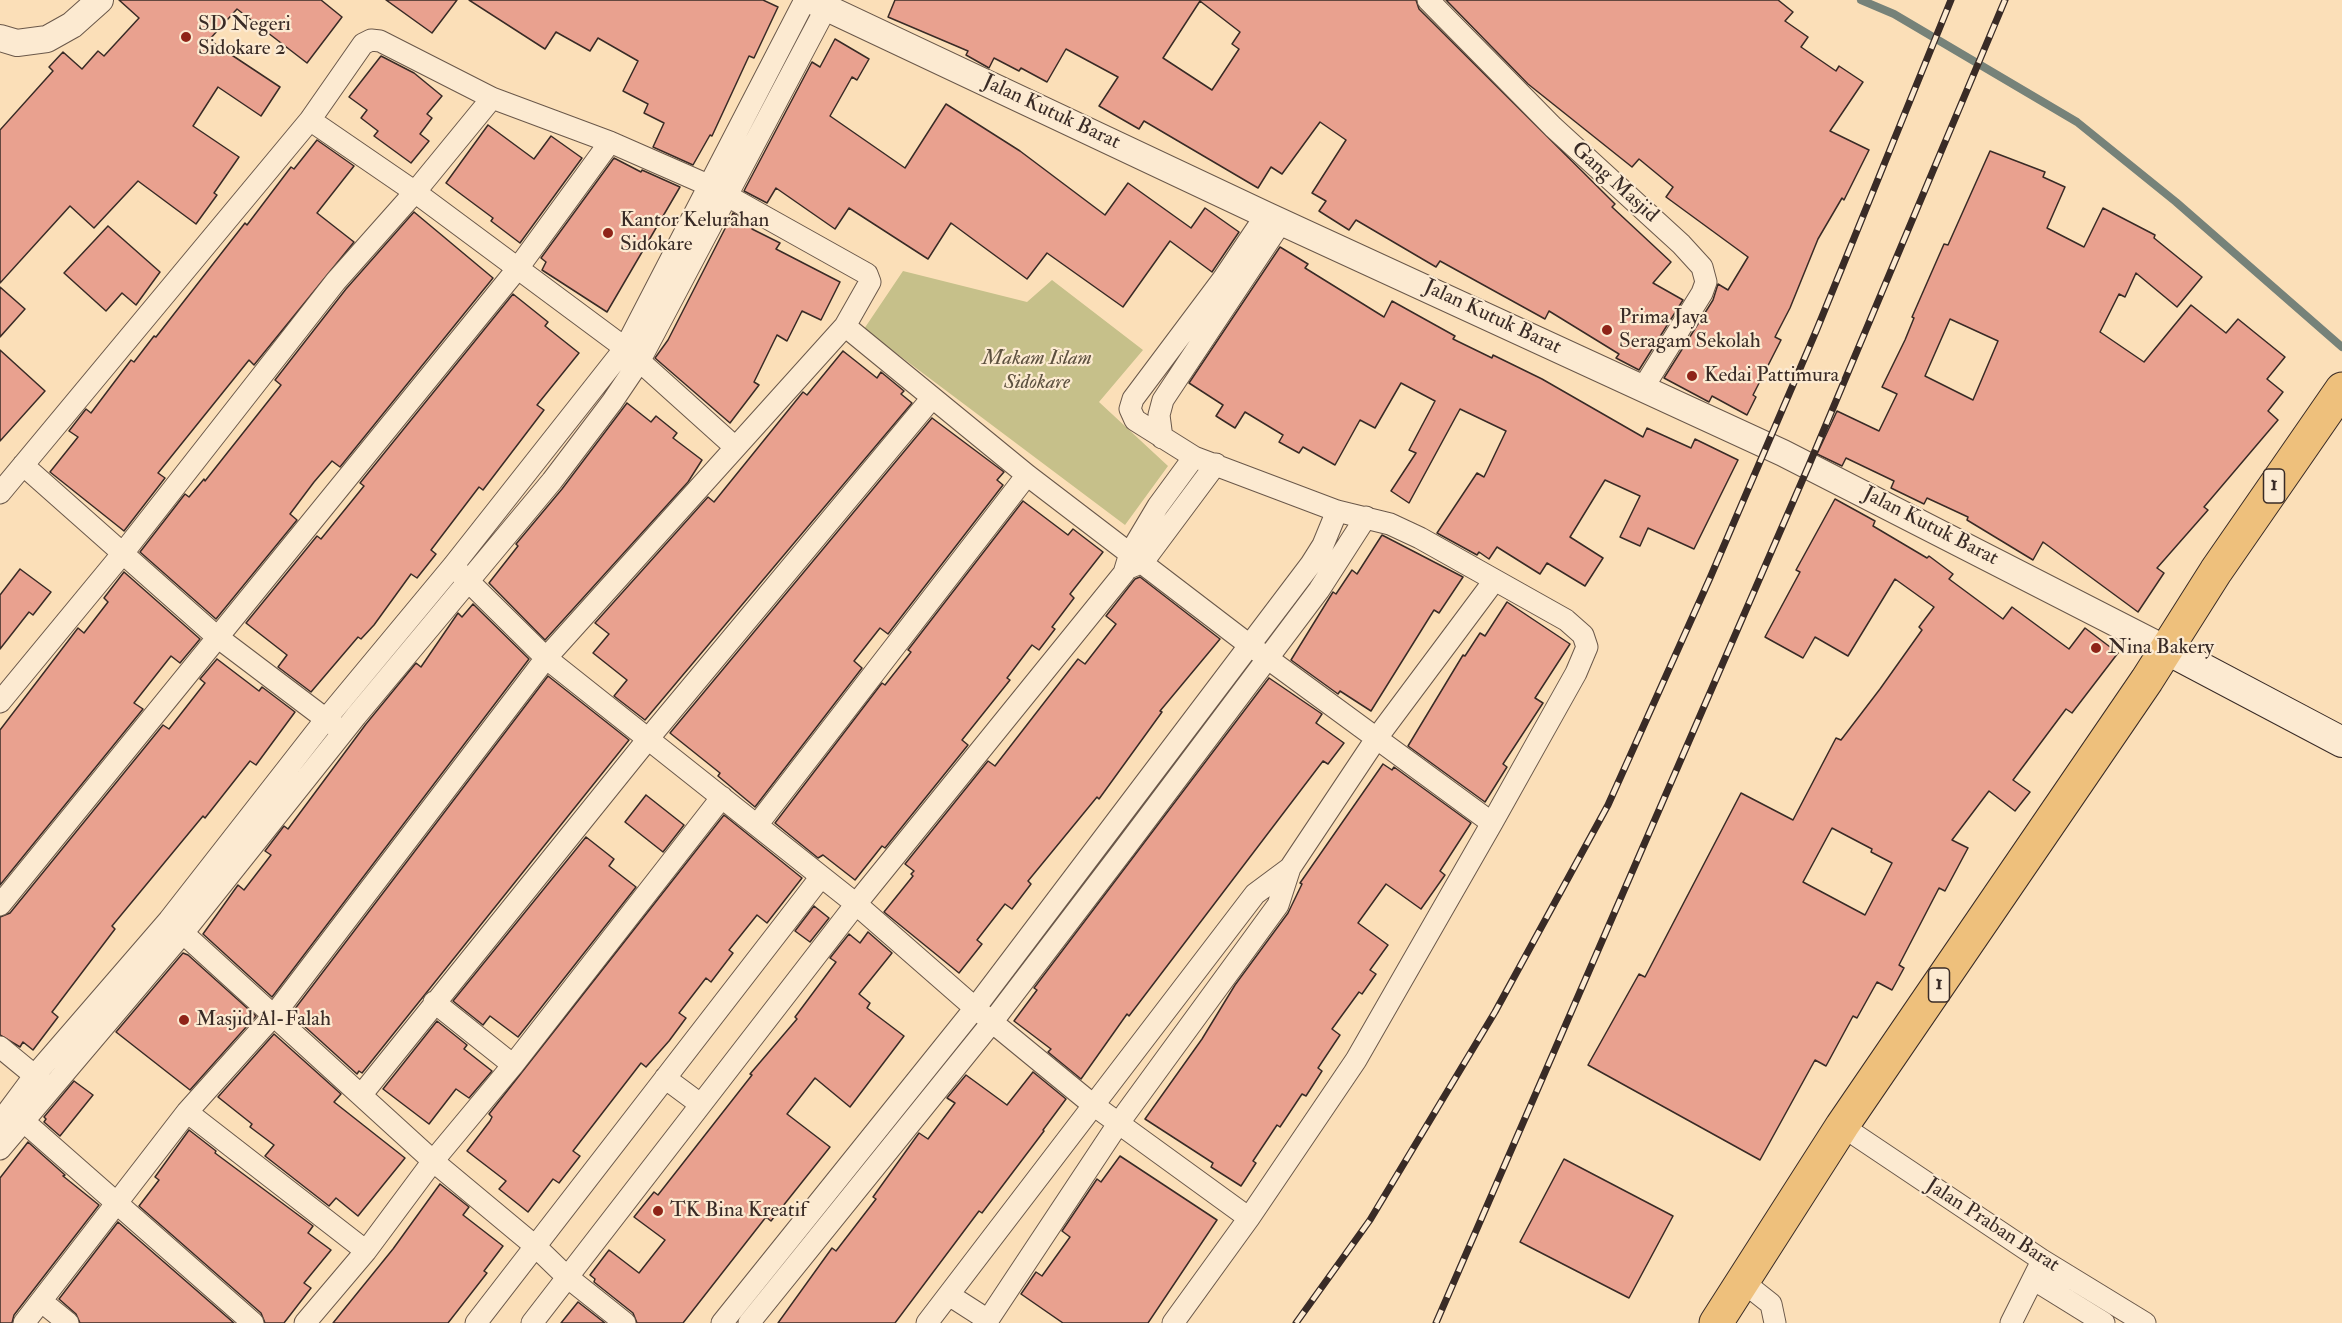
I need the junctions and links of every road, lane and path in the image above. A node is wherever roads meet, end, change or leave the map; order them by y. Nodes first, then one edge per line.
1 (100, 0) edge
2 (1428, 0) edge
3 (814, 3) edge
4 (0, 38) edge
5 (492, 98) junction
6 (310, 120) junction
7 (610, 142) junction
8 (708, 185) junction
9 (416, 192) junction
10 (727, 196) junction
11 (1274, 218) junction
12 (518, 268) junction
13 (845, 326) junction
14 (632, 355) junction
15 (1643, 388) junction
16 (2338, 396) edge
17 (933, 398) junction
18 (1162, 438) junction
19 (735, 447) junction
20 (1194, 457) junction
21 (1216, 464) junction
22 (23, 465) junction
23 (1027, 475) junction
24 (0, 493) edge
25 (1337, 511) junction
26 (1366, 517) junction
27 (123, 553) junction
28 (1133, 561) junction
29 (453, 566) junction
30 (1494, 581) junction
31 (468, 582) junction
32 (216, 636) junction
33 (1248, 644) junction
34 (2166, 649) junction
35 (546, 658) junction
36 (1268, 658) junction
37 (0, 702) edge
38 (326, 719) junction
39 (343, 732) junction
40 (648, 739) junction
41 (1376, 739) junction
42 (2342, 742) edge
43 (722, 797) junction
44 (1125, 808) junction
45 (1492, 823) junction
46 (1143, 824) junction
47 (757, 825) junction
48 (1107, 833) junction
49 (1125, 848) junction
50 (1290, 868) junction
51 (820, 878) junction
52 (0, 904) edge
53 (856, 904) junction
54 (176, 926) junction
55 (434, 1002) junction
56 (975, 1008) junction
57 (274, 1015) junction
58 (993, 1021) junction
59 (0, 1047) edge
60 (513, 1065) junction
61 (665, 1078) junction
62 (43, 1082) junction
63 (362, 1094) junction
64 (700, 1104) junction
65 (1092, 1104) junction
66 (187, 1112) junction
67 (12, 1117) edge
68 (1118, 1124) junction
69 (1842, 1126) junction
70 (0, 1149) edge
71 (433, 1161) junction
72 (116, 1204) junction
73 (827, 1210) junction
74 (1249, 1218) junction
75 (535, 1246) junction
76 (366, 1251) junction
77 (2042, 1260) junction
78 (566, 1276) junction
79 (2032, 1279) junction
80 (1742, 1281) junction
81 (949, 1295) junction
82 (41, 1301) junction
83 (987, 1322) edge
84 (24, 1323) edge
85 (69, 1323) edge
86 (253, 1323) edge
87 (305, 1323) edge
88 (476, 1323) edge
89 (532, 1323) edge
90 (625, 1323) edge
91 (722, 1323) edge
92 (749, 1323) edge
93 (927, 1323) edge
94 (1173, 1323) edge
95 (1716, 1323) edge
96 (1775, 1323) edge
97 (2011, 1323) edge
98 (2104, 1323) edge
99 (2145, 1323) edge

1 - 4 street
2 - 15 street, Gang Masjid
3 - 8 street
3 - 10 street
3 - 11 street, Jalan Kutuk Barat
5 - 6 street
5 - 7 street
5 - 9 street
6 - 9 street
6 - 22 street
7 - 8 street
7 - 12 street
8 - 10 street
8 - 14 street
9 - 12 street
9 - 27 street
10 - 13 street
10 - 14 street
11 - 15 street, Jalan Kutuk Barat
11 - 18 street
11 - 18 street
12 - 14 street
12 - 32 street
13 - 17 street
13 - 19 street
14 - 19 street
14 - 29 street
14 - 31 street
15 - 34 street, Jalan Kutuk Barat
16 - 34 highway, 1
17 - 23 street
17 - 40 street
18 - 20 street
19 - 35 street
20 - 21 street
20 - 28 street
21 - 25 street
21 - 28 street
22 - 24 street
22 - 27 street
23 - 28 street
23 - 47 street
25 - 26 street
25 - 33 street
26 - 30 street
26 - 36 street
27 - 32 street
27 - 37 street
28 - 33 street
28 - 53 street
29 - 31 street
29 - 38 street
30 - 41 street
30 - 45 street
31 - 35 street
31 - 39 street
32 - 38 street
32 - 52 street
33 - 36 street
33 - 44 street
34 - 42 main road
34 - 69 highway, 1
35 - 40 street
35 - 57 street
36 - 41 street
36 - 46 street
38 - 39 street
38 - 54 street
39 - 54 street
40 - 43 street
40 - 55 street
41 - 45 street
41 - 50 street
43 - 47 street
43 - 60 street
44 - 46 street
44 - 48 street
45 - 74 street
46 - 49 street
47 - 51 street
48 - 49 street
48 - 56 street
49 - 58 street
50 - 65 street
50 - 68 street
51 - 53 street
51 - 61 street
53 - 56 street
53 - 64 street
54 - 57 street
54 - 62 street
55 - 60 street
55 - 63 street
56 - 58 street
56 - 73 street
57 - 63 street
57 - 66 street
58 - 65 street
58 - 73 street
59 - 62 street
60 - 71 street
61 - 64 street
61 - 75 street
62 - 67 street
63 - 71 street
64 - 78 street
65 - 68 street
65 - 81 street
66 - 72 street
66 - 76 street
67 - 70 street
67 - 72 street
68 - 74 street
68 - 83 street
69 - 77 street, Jalan Praban Barat
69 - 80 highway, 1
71 - 75 street
71 - 76 street
72 - 82 street
72 - 86 street
73 - 91 street
73 - 92 street
74 - 94 street
75 - 78 street
75 - 88 street
76 - 87 street
77 - 79 street
77 - 99 street, Jalan Praban Barat
78 - 89 street
78 - 90 street
79 - 97 street
79 - 98 street
80 - 95 highway, 1
80 - 96 street
81 - 83 street
81 - 93 street
82 - 84 street
82 - 85 street

